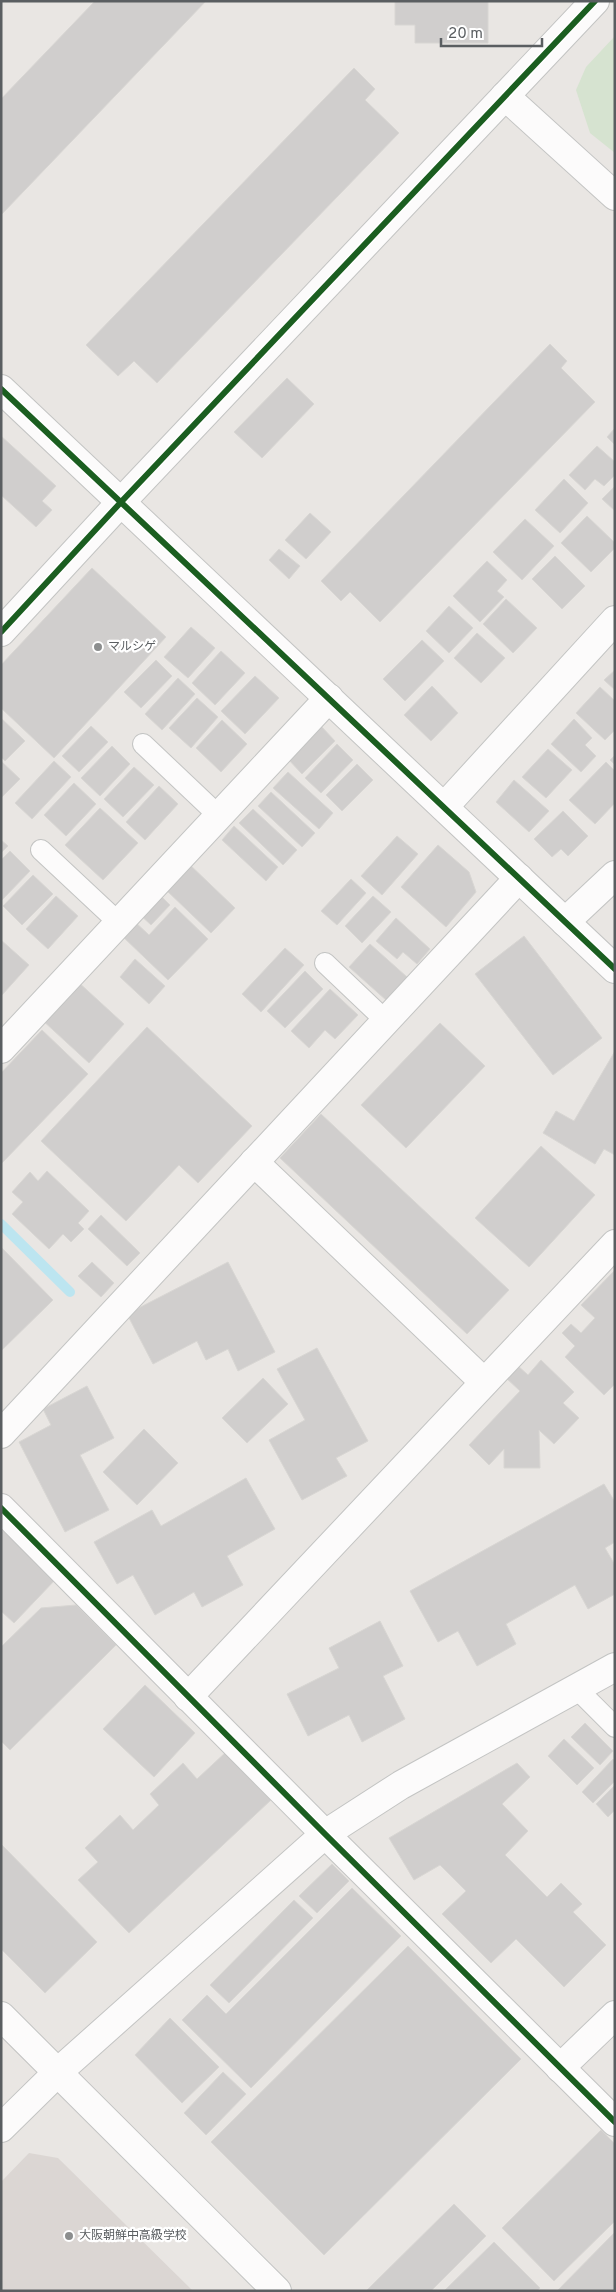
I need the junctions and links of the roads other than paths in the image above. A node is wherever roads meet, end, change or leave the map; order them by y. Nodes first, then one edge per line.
1 (595, 1) edge
2 (505, 96) junction
3 (615, 196) edge
4 (1, 389) edge
5 (122, 501) junction
6 (615, 620) edge
7 (1, 632) edge
8 (329, 698) junction
9 (143, 744) dead end
10 (444, 808) junction
11 (219, 816) junction
12 (41, 850) dead end
13 (615, 875) edge
14 (519, 878) junction
15 (565, 922) junction
16 (119, 924) junction
17 (325, 963) dead end
18 (615, 969) edge
19 (386, 1021) junction
20 (1, 1049) edge
21 (254, 1162) junction
22 (615, 1244) edge
23 (484, 1382) junction
24 (1, 1434) edge
25 (1, 1508) edge
26 (615, 1667) edge
27 (576, 1688) junction
28 (188, 1697) junction
29 (615, 1727) edge
30 (325, 1834) junction
31 (615, 2015) edge
32 (1, 2016) edge
33 (560, 2068) junction
34 (58, 2072) junction
35 (615, 2122) edge
36 (1, 2128) edge
37 (277, 2291) edge

1 - 2 street
2 - 3 street
2 - 5 street
4 - 5 street
5 - 7 street
5 - 8 street
6 - 10 street
8 - 10 street
8 - 11 street
9 - 11 lane
10 - 14 street
11 - 16 street
12 - 16 lane
13 - 15 street
14 - 15 street
14 - 19 street
15 - 18 street
16 - 20 street
17 - 19 lane
19 - 21 street
21 - 23 street
21 - 24 street
22 - 23 street
23 - 28 street
25 - 28 street
26 - 27 street
27 - 29 lane
27 - 30 street
28 - 30 street
30 - 33 street
30 - 34 street
31 - 33 street
32 - 34 street
33 - 35 street
34 - 36 street
34 - 37 street

